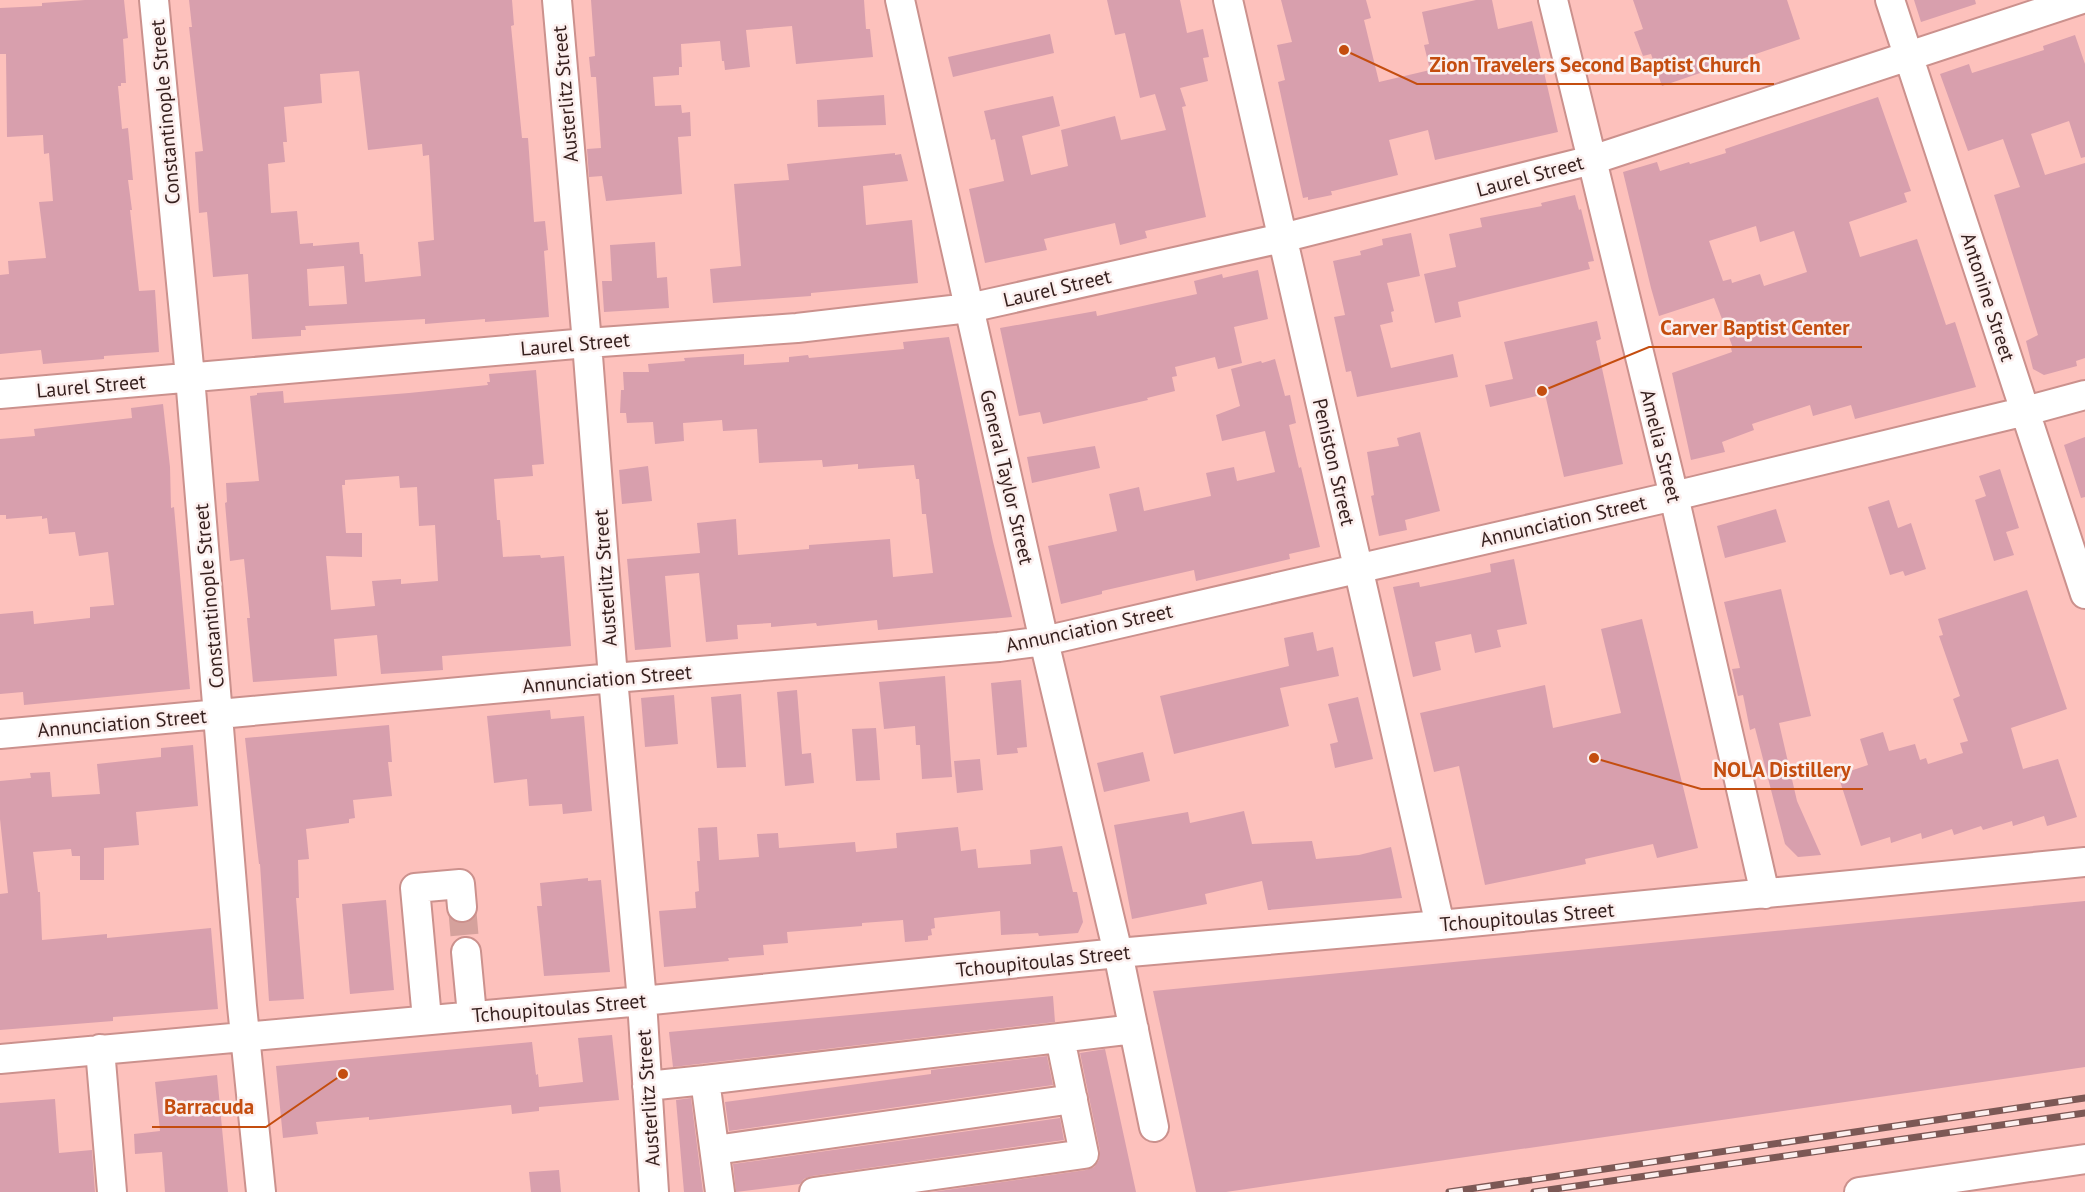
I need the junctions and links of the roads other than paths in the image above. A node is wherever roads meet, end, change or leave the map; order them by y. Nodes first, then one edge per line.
1 (154, 0) edge
2 (557, 0) edge
3 (900, 0) edge
4 (1228, 0) edge
5 (1553, 0) edge
6 (1890, 0) edge
7 (2079, 0) edge
8 (1908, 56) junction
9 (1592, 160) junction
10 (1282, 238) junction
11 (969, 308) junction
12 (587, 343) junction
13 (190, 377) junction
14 (0, 394) edge
15 (2085, 395) edge
16 (2026, 411) junction
17 (1674, 496) junction
18 (1358, 568) junction
19 (2085, 594) edge
20 (1044, 641) junction
21 (613, 678) junction
22 (219, 714) junction
23 (0, 734) edge
24 (2085, 862) edge
25 (1765, 894) junction
26 (462, 907) tunnel mouth
27 (1440, 925) junction
28 (466, 952) tunnel mouth
29 (1118, 953) junction
30 (642, 1001) junction
31 (472, 1015) junction
32 (426, 1019) junction
33 (1134, 1029) junction
34 (245, 1036) junction
35 (1060, 1038) junction
36 (100, 1049) junction
37 (0, 1059) edge
38 (705, 1080) junction
39 (647, 1086) junction
40 (1073, 1099) junction
41 (1154, 1127) dead end
42 (715, 1150) junction
43 (2085, 1159) edge
44 (112, 1192) edge
45 (261, 1192) edge
46 (654, 1192) edge
47 (720, 1192) edge
48 (814, 1192) edge
49 (1859, 1192) edge

1 - 13 street, Constantinople Street
2 - 12 street, Austerlitz Street
3 - 11 street, General Taylor Street
4 - 10 street, Peniston Street
5 - 9 street, Amelia Street
6 - 8 street, Antonine Street
7 - 8 street, Laurel Street
8 - 9 street, Laurel Street
8 - 16 street, Antonine Street
9 - 10 street, Laurel Street
9 - 17 street, Amelia Street
10 - 11 street, Laurel Street
10 - 18 street, Peniston Street
11 - 12 street, Laurel Street
11 - 20 street, General Taylor Street
12 - 13 street, Laurel Street
12 - 21 street, Austerlitz Street
13 - 14 street, Laurel Street
13 - 22 street, Constantinople Street
15 - 16 street, Annunciation Street
16 - 17 street, Annunciation Street
16 - 19 street, Antonine Street
17 - 18 street, Annunciation Street
17 - 25 street, Amelia Street
18 - 20 street, Annunciation Street
18 - 27 street, Peniston Street
20 - 21 street, Annunciation Street
20 - 29 street, General Taylor Street
21 - 22 street, Annunciation Street
21 - 30 street, Austerlitz Street
22 - 23 street, Annunciation Street
22 - 34 street, Constantinople Street
24 - 25 street, Tchoupitoulas Street
25 - 27 street, Tchoupitoulas Street
26 - 32 street
27 - 29 street, Tchoupitoulas Street
28 - 31 street
29 - 30 street, Tchoupitoulas Street
29 - 33 street, General Taylor Street
30 - 31 street, Tchoupitoulas Street
30 - 39 street, Austerlitz Street
31 - 32 street, Tchoupitoulas Street
32 - 34 street, Tchoupitoulas Street
33 - 35 street
33 - 41 street, General Taylor Street
34 - 36 street, Tchoupitoulas Street
34 - 45 street, Constantinople Street
35 - 38 street
35 - 40 street
36 - 37 street, Tchoupitoulas Street
36 - 44 street
38 - 39 street
38 - 42 street
39 - 46 street, Austerlitz Street
40 - 42 street
40 - 48 street
42 - 47 street
43 - 49 street

